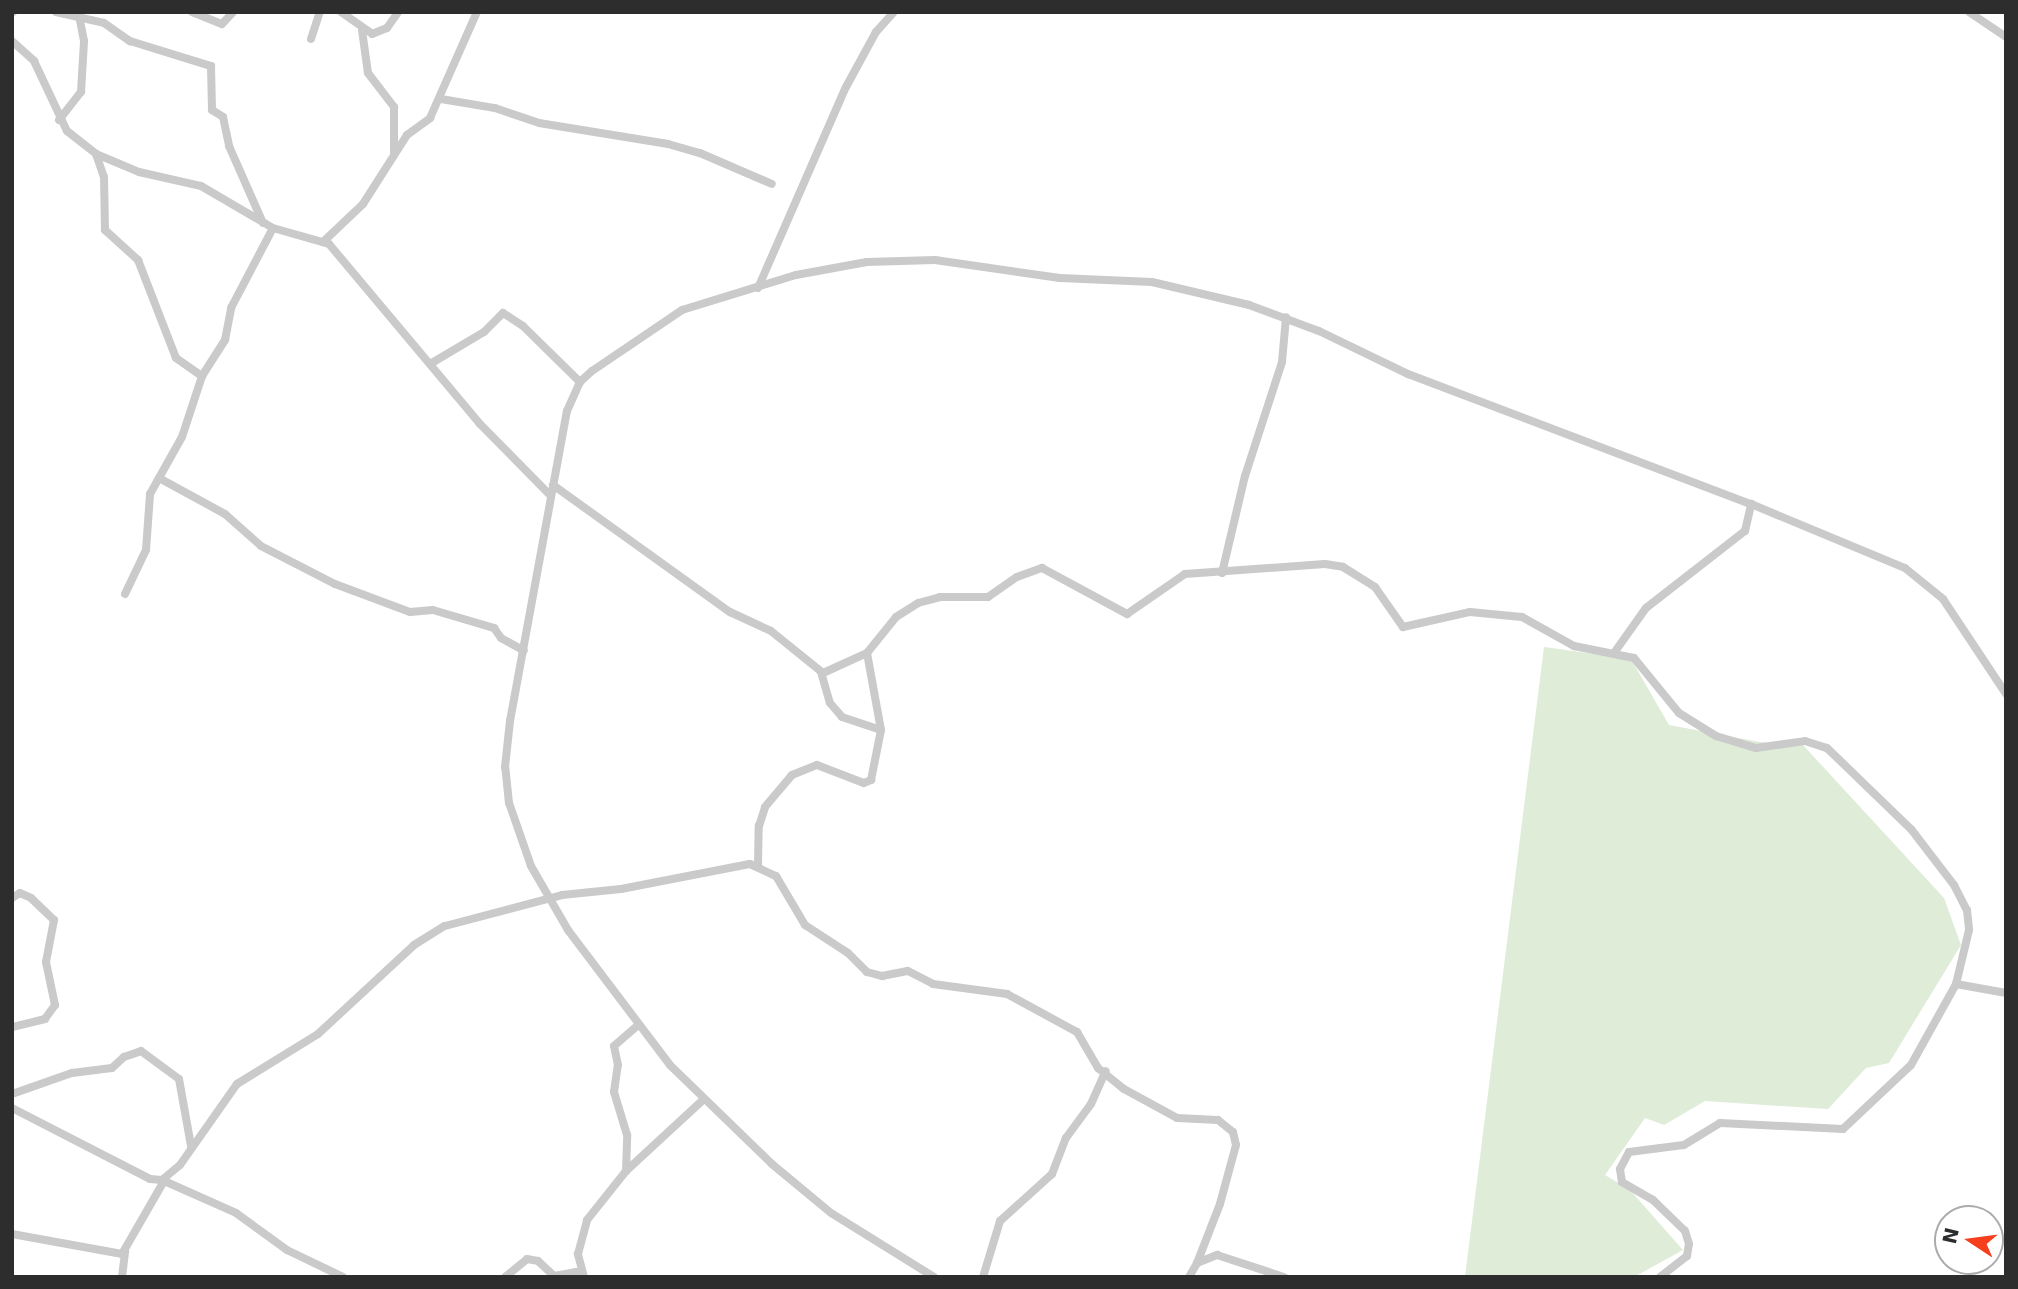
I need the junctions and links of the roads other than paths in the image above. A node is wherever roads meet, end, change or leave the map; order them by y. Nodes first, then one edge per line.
1 (56, 12) edge
2 (192, 12) edge
3 (233, 12) edge
4 (320, 12) edge
5 (341, 12) edge
6 (398, 12) edge
7 (477, 12) edge
8 (894, 12) edge
9 (1969, 12) edge
10 (79, 14) edge
11 (362, 30) junction
12 (2006, 37) edge
13 (311, 38) dead end
14 (12, 41) edge
15 (441, 99) junction
16 (59, 120) junction
17 (96, 154) junction
18 (392, 162) junction
19 (772, 184) dead end
20 (263, 223) junction
21 (273, 228) junction
22 (323, 242) junction
23 (758, 288) junction
24 (1286, 317) junction
25 (430, 364) junction
26 (202, 376) junction
27 (580, 382) junction
28 (159, 478) junction
29 (553, 485) junction
30 (550, 495) junction
31 (1751, 504) junction
32 (1222, 573) junction
33 (125, 594) dead end
34 (524, 651) junction
35 (867, 653) junction
36 (1614, 653) junction
37 (821, 672) junction
38 (2006, 694) edge
39 (881, 730) junction
40 (758, 865) junction
41 (12, 898) edge
42 (549, 898) junction
43 (1955, 984) junction
44 (2006, 993) edge
45 (638, 1025) junction
46 (12, 1027) edge
47 (1106, 1070) junction
48 (12, 1094) edge
49 (703, 1100) junction
50 (12, 1108) edge
51 (191, 1146) junction
52 (626, 1171) junction
53 (163, 1181) junction
54 (12, 1234) edge
55 (125, 1251) junction
56 (1197, 1263) junction
57 (583, 1274) edge
58 (121, 1277) edge
59 (343, 1277) edge
60 (505, 1277) edge
61 (934, 1277) edge
62 (983, 1277) edge
63 (1189, 1277) edge
64 (1284, 1277) edge
65 (1660, 1277) edge

1 - 10 street
2 - 3 street
4 - 13 street
5 - 11 street
6 - 11 street
7 - 15 street
8 - 23 street
9 - 12 street
10 - 16 street
10 - 20 street
11 - 18 street
14 - 16 street
15 - 18 street
15 - 19 street
16 - 17 street
17 - 20 street
17 - 26 street
18 - 22 street
20 - 21 street
21 - 22 street
21 - 26 street
22 - 25 street
23 - 24 street
23 - 27 street
24 - 31 street
24 - 32 street
25 - 27 street
25 - 30 street
26 - 28 street
27 - 29 street
28 - 33 street
28 - 34 street
29 - 30 street
29 - 37 street
30 - 34 street
31 - 36 street
31 - 38 street
32 - 35 street
32 - 36 street
34 - 42 street
35 - 37 street
35 - 39 street
36 - 43 street
37 - 39 street
39 - 40 street
40 - 42 street
40 - 47 street
41 - 46 street
42 - 45 street
42 - 51 street
43 - 44 street
43 - 65 street
45 - 49 street
45 - 52 street
47 - 56 street
47 - 62 street
48 - 51 street
49 - 52 street
49 - 61 street
50 - 53 street
51 - 53 street
52 - 57 street
53 - 55 street
53 - 59 street
54 - 55 street
55 - 58 street
56 - 63 street
56 - 64 street
57 - 60 street

